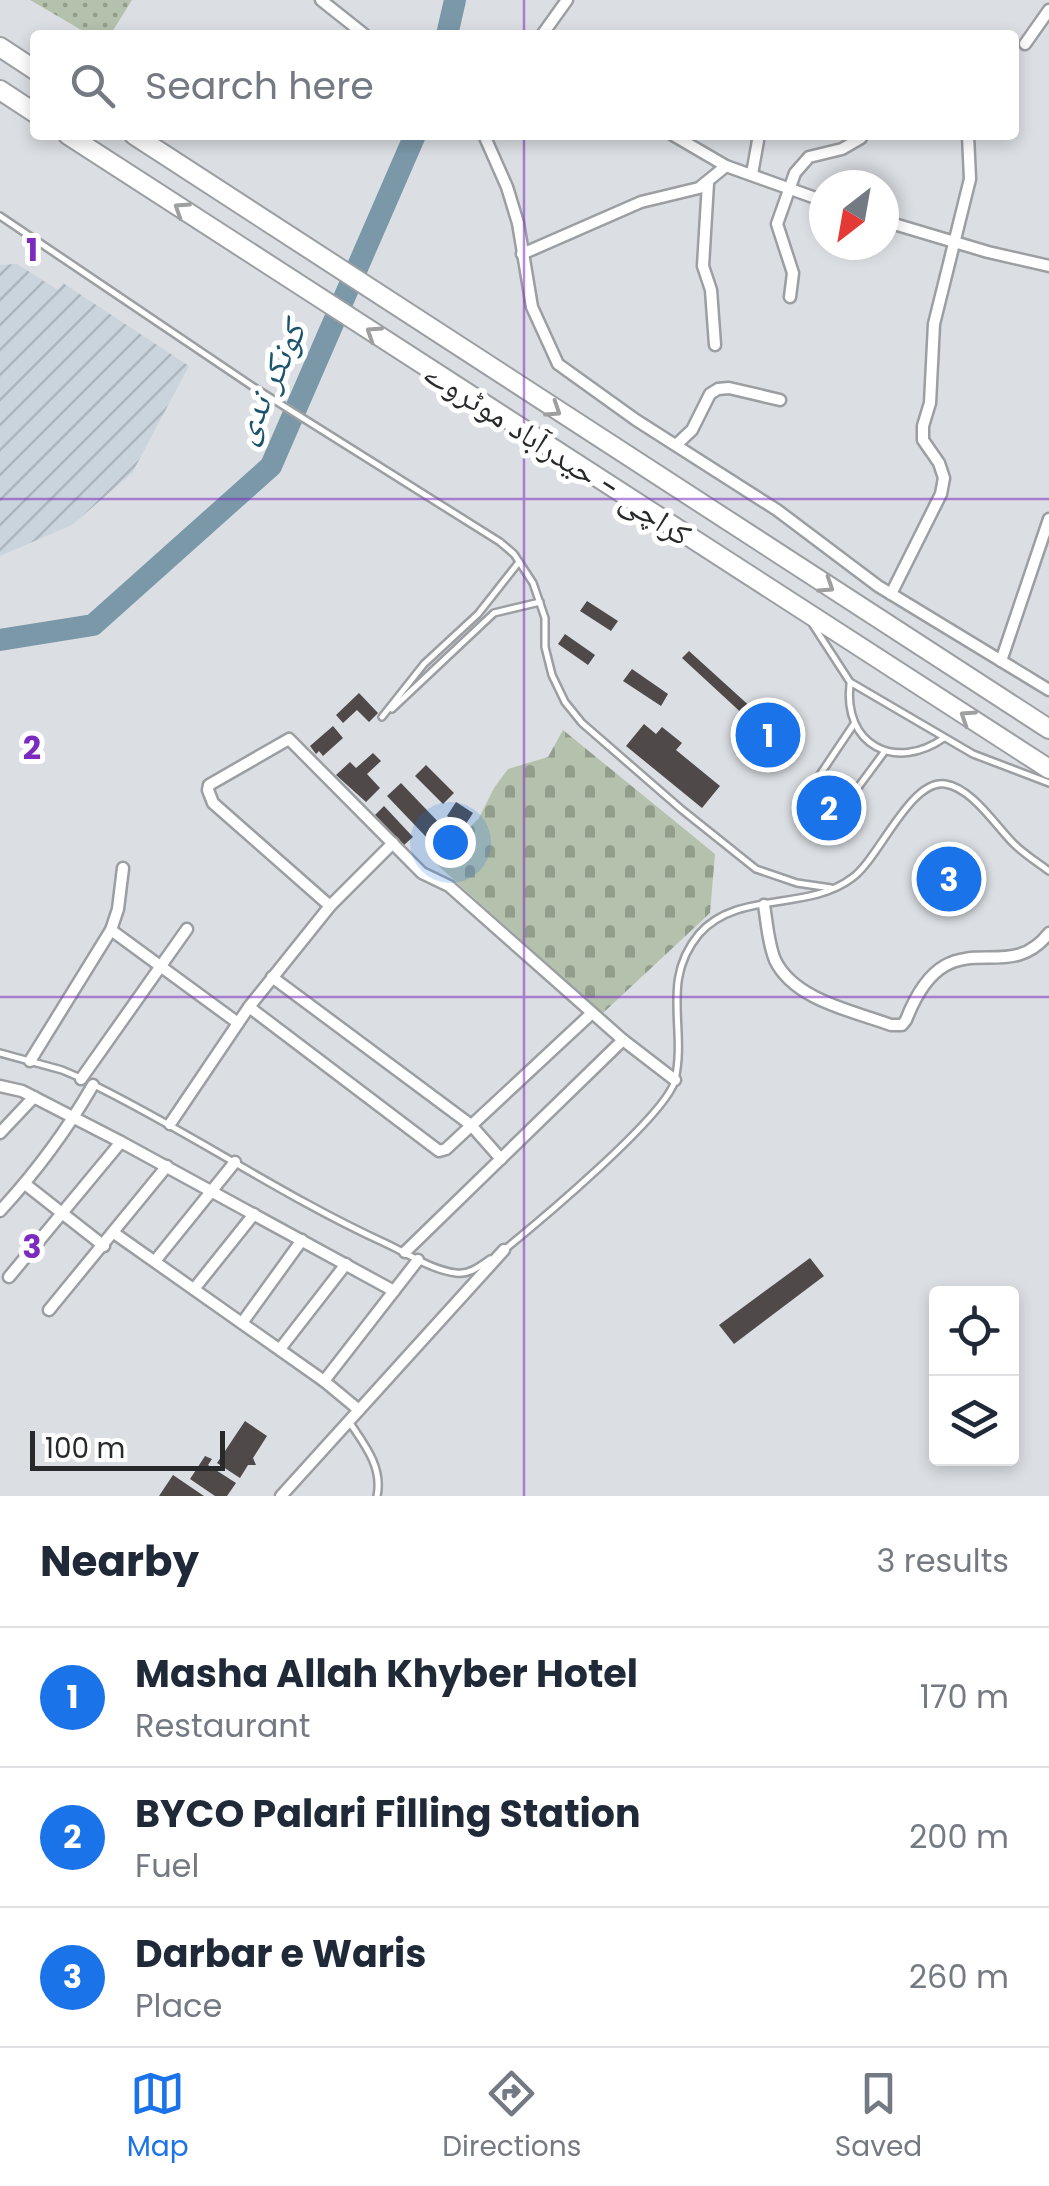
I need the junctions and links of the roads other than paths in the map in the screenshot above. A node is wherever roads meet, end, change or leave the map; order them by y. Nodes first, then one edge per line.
1 (321, 0) edge
2 (567, 0) edge
3 (1049, 10) edge
4 (359, 30) edge
5 (546, 30) edge
6 (1025, 44) dead end
7 (0, 47) edge
8 (30, 67) edge
9 (0, 90) edge
10 (30, 110) edge
11 (76, 140) edge
12 (142, 140) edge
13 (486, 140) edge
14 (682, 140) edge
15 (758, 140) edge
16 (857, 140) edge
17 (968, 140) edge
18 (726, 166) junction
19 (752, 174) junction
20 (708, 183) junction
21 (790, 188) junction
22 (809, 195) edge
23 (0, 216) edge
24 (899, 226) edge
25 (953, 242) junction
26 (522, 254) junction
27 (1049, 266) edge
28 (790, 297) dead end
29 (715, 345) dead end
30 (780, 400) dead end
31 (676, 445) junction
32 (1049, 519) edge
33 (519, 561) junction
34 (891, 594) junction
35 (540, 602) junction
36 (805, 612) junction
37 (413, 659) dead end
38 (1001, 661) junction
39 (424, 664) junction
40 (850, 682) junction
41 (1049, 690) edge
42 (854, 724) junction
43 (1049, 729) edge
44 (944, 738) junction
45 (885, 751) junction
46 (1049, 769) edge
47 (1049, 783) edge
48 (393, 844) junction
49 (123, 868) dead end
50 (1049, 871) edge
51 (835, 889) junction
52 (764, 905) junction
53 (330, 906) junction
54 (187, 929) dead end
55 (110, 930) junction
56 (1049, 933) edge
57 (161, 967) junction
58 (272, 977) junction
59 (248, 1007) junction
60 (592, 1013) junction
61 (238, 1023) junction
62 (623, 1040) junction
63 (0, 1053) edge
64 (30, 1061) junction
65 (81, 1079) junction
66 (675, 1080) junction
67 (93, 1085) junction
68 (0, 1086) edge
69 (34, 1097) junction
70 (74, 1118) junction
71 (170, 1124) junction
72 (471, 1125) junction
73 (0, 1134) edge
74 (122, 1142) junction
75 (500, 1159) junction
76 (235, 1162) junction
77 (167, 1166) junction
78 (25, 1184) junction
79 (212, 1191) junction
80 (0, 1211) edge
81 (62, 1213) junction
82 (254, 1214) junction
83 (114, 1233) junction
84 (302, 1240) junction
85 (104, 1246) junction
86 (504, 1250) junction
87 (405, 1252) junction
88 (418, 1260) junction
89 (155, 1261) junction
90 (346, 1264) junction
91 (9, 1277) dead end
92 (194, 1288) junction
93 (394, 1291) junction
94 (49, 1310) dead end
95 (242, 1323) junction
96 (280, 1349) junction
97 (324, 1381) junction
98 (359, 1410) junction
99 (349, 1421) junction
100 (280, 1496) edge
101 (377, 1496) edge

1 - 4 street
2 - 5 street
3 - 6 street
7 - 8 highway
9 - 10 highway
36 -> 11 highway, کراچی - حیدرآباد موٹروے
12 -> 43 highway, کراچی - حیدرآباد موٹروے
13 - 26 street
14 - 18 street
15 - 19 street
16 - 21 street
17 - 25 street
18 - 19 street
18 - 20 street
19 - 21 street
20 - 26 street
20 - 29 street
21 - 22 street
21 - 28 street
23 - 33 lane
24 - 25 street
25 - 27 street
25 - 34 street
26 - 31 street
30 - 31 street
31 - 34 street
32 - 38 street
33 - 35 lane
33 - 39 lane
34 - 38 street
35 - 39 lane
35 - 51 lane
36 - 40 lane
46 -> 36 highway, کراچی - حیدرآباد موٹروے
37 - 39 lane
38 - 41 street
40 - 42 lane
40 - 44 lane
42 - 45 lane
42 - 45 lane
44 - 45 lane
44 - 47 lane
48 - 53 street
48 - 53 street
48 - 60 street
49 - 55 street
50 - 51 lane
51 - 52 lane
52 - 56 street
52 - 66 lane
53 - 58 street
54 - 57 street
55 - 57 street
55 - 64 street
57 - 61 street
57 - 65 street
58 - 59 street
58 - 72 street
59 - 61 street
59 - 72 street
60 - 62 street
60 - 72 street
61 - 71 street
62 - 66 street
62 - 75 street
63 - 64 lane
64 - 65 lane
65 - 67 lane
66 - 86 lane
67 - 70 street
67 - 71 lane
68 - 69 street
69 - 70 street
69 - 73 street
70 - 74 street
70 - 78 street
71 - 76 lane
72 - 75 street
74 - 77 street
74 - 81 street
75 - 87 street
76 - 79 street
76 - 87 lane
77 - 79 street
77 - 83 street
78 - 80 street
78 - 81 street
79 - 82 street
79 - 89 street
81 - 85 street
81 - 91 street
82 - 84 street
82 - 92 street
83 - 85 street
83 - 89 street
84 - 90 street
84 - 95 street
85 - 94 street
86 - 88 lane
86 - 98 street
87 - 88 lane
88 - 93 street
89 - 92 street
90 - 93 street
90 - 96 street
92 - 95 street
93 - 97 street
95 - 96 street
96 - 97 street
97 - 98 street
98 - 99 street
99 - 100 street
99 - 101 lane

